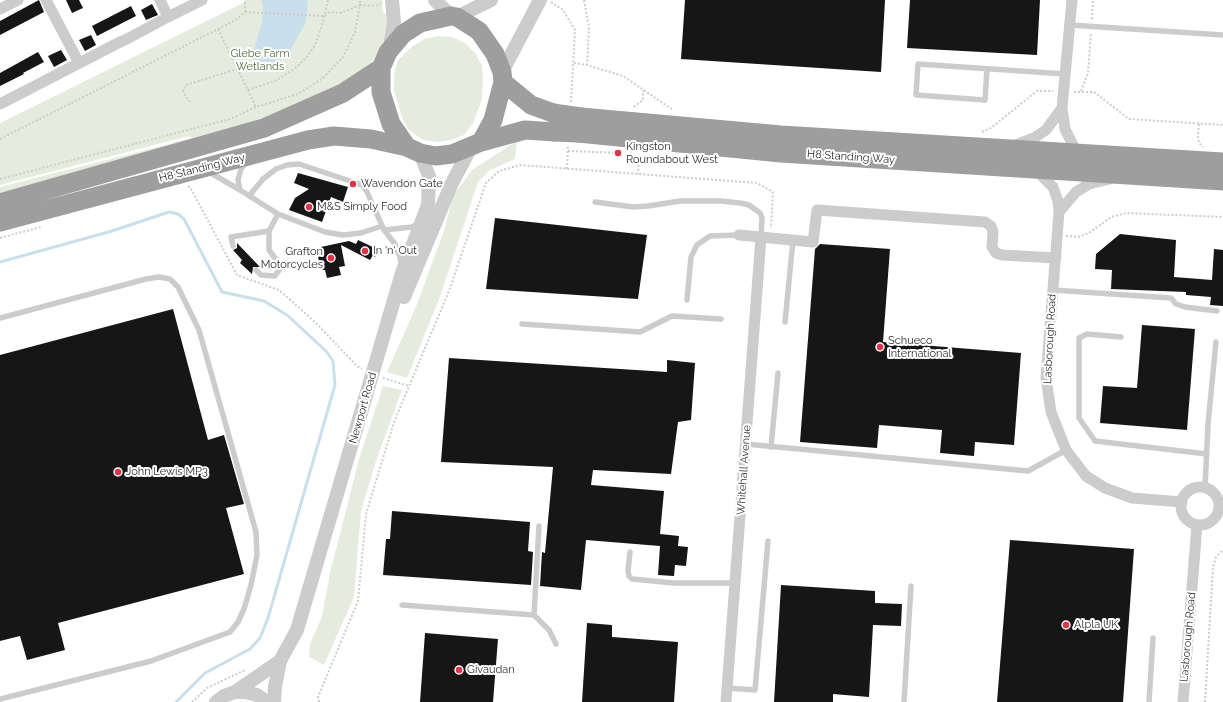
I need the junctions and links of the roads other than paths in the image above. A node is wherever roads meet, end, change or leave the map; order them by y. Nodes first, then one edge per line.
1 (18, 0) edge
2 (46, 0) edge
3 (160, 0) edge
4 (202, 0) edge
5 (435, 0) edge
6 (491, 0) edge
7 (540, 0) edge
8 (1072, 0) edge
9 (387, 2) edge
10 (0, 9) edge
11 (168, 17) junction
12 (454, 17) junction
13 (1070, 25) junction
14 (1223, 35) edge
15 (385, 60) junction
16 (79, 63) junction
17 (987, 69) junction
18 (1066, 74) junction
19 (502, 77) junction
20 (0, 104) edge
21 (1062, 108) junction
22 (579, 117) junction
23 (554, 123) junction
24 (476, 144) junction
25 (998, 149) junction
26 (413, 150) junction
27 (262, 153) junction
28 (1077, 153) junction
29 (1223, 162) edge
30 (203, 168) junction
31 (1030, 168) junction
32 (1127, 174) junction
33 (1223, 180) edge
34 (240, 190) junction
35 (249, 196) junction
36 (596, 202) dead end
37 (0, 203) edge
38 (1059, 212) junction
39 (278, 214) junction
40 (0, 222) edge
41 (424, 222) junction
42 (383, 228) junction
43 (269, 231) junction
44 (739, 235) joint
45 (766, 237) junction
46 (793, 240) junction
47 (233, 246) dead end
48 (1056, 258) junction
49 (256, 270) dead end
50 (402, 273) junction
51 (1053, 290) junction
52 (687, 300) dead end
53 (1217, 311) dead end
54 (0, 318) edge
55 (721, 319) dead end
56 (785, 322) dead end
57 (522, 324) dead end
58 (1120, 337) dead end
59 (1216, 342) dead end
60 (778, 373) dead end
61 (372, 375) junction
62 (746, 444) junction
63 (772, 447) junction
64 (1066, 450) junction
65 (1207, 454) junction
66 (1205, 488) junction
67 (1182, 502) junction
68 (1221, 508) edge
69 (1197, 525) junction
70 (539, 526) dead end
71 (768, 541) dead end
72 (630, 552) dead end
73 (735, 583) junction
74 (911, 586) dead end
75 (402, 604) dead end
76 (534, 615) junction
77 (1152, 638) dead end
78 (556, 644) dead end
79 (280, 661) junction
80 (727, 688) junction
81 (235, 692) junction
82 (0, 699) edge
83 (216, 702) edge
84 (268, 702) edge
85 (274, 702) edge
86 (726, 702) edge
87 (904, 702) edge
88 (1149, 702) edge
89 (1183, 702) edge

1 - 10 street
2 - 16 street
3 - 11 street
4 - 11 street
5 - 12 street
6 - 12 street
7 - 19 street
8 - 13 street
9 - 15 street
11 - 16 street
12 - 15 highway
12 - 19 highway
13 - 14 lane
13 - 18 street
15 - 26 highway
15 - 37 highway, H8 Standing Way
16 - 20 street
17 - 17 lane
17 - 18 lane
18 - 21 street
19 - 23 highway, H8 Standing Way
19 - 24 highway
21 - 25 street
21 - 28 street
22 - 23 highway, H8 Standing Way, bridge
22 - 25 highway, H8 Standing Way
22 - 31 highway, H8 Standing Way
23 - 24 highway, H8 Standing Way
24 - 26 highway
24 - 61 street
25 - 28 highway, H8 Standing Way
26 - 27 highway, H8 Standing Way
26 - 41 street, Newport Road
27 - 30 highway, H8 Standing Way
27 - 34 lane
28 - 29 highway, H8 Standing Way
30 - 34 lane
30 - 40 highway, H8 Standing Way
31 - 32 highway, H8 Standing Way
31 - 38 street, Lasborough Road
32 - 33 highway, H8 Standing Way
32 - 38 street
34 - 35 lane
35 - 39 lane
35 - 42 lane
36 - 45 lane
38 - 48 street, Lasborough Road
39 - 42 lane
39 - 43 lane
41 - 42 lane
41 - 50 street, Newport Road
42 - 50 lane
43 - 47 lane
43 - 49 lane
44 - 45 street
44 - 52 lane
45 - 46 street
45 - 62 street, Whitehall Avenue
46 - 48 street
46 - 56 lane
48 - 51 street, Lasborough Road
50 - 61 street, Newport Road
51 - 53 lane
51 - 64 street, Lasborough Road
54 - 82 lane
55 - 57 lane
58 - 65 lane
59 - 65 lane
60 - 63 lane
61 - 79 street, Newport Road
62 - 63 lane
62 - 73 street, Whitehall Avenue
63 - 64 lane
64 - 67 street, Lasborough Road
65 - 66 lane
66 - 67 street
66 - 68 street
67 - 69 street
68 - 69 street
69 - 89 street, Lasborough Road
70 - 76 lane
71 - 80 lane
72 - 73 lane
73 - 80 street, Whitehall Avenue
74 - 87 lane
75 - 76 lane
76 - 78 lane
77 - 88 lane
79 - 81 street, Newport Road
79 - 85 street, Newport Road
80 - 86 street, Whitehall Avenue
81 - 83 street, Newport Road
81 - 84 street

